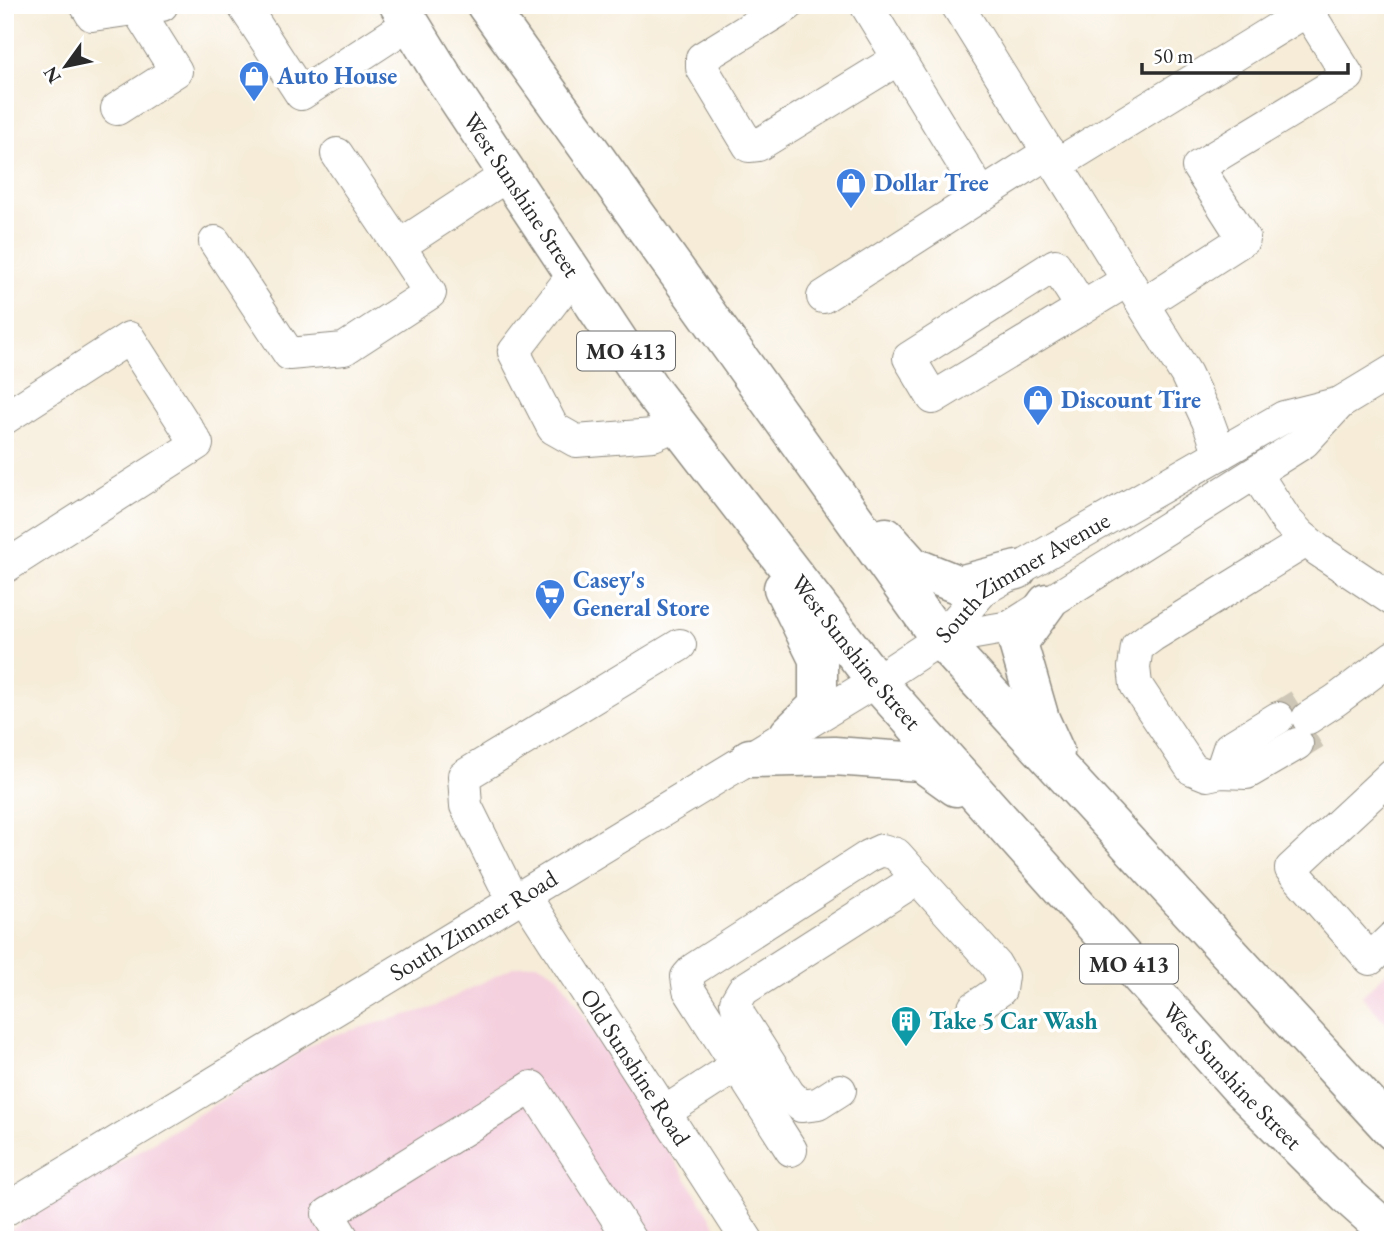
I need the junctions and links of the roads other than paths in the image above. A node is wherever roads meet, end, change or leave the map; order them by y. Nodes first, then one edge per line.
1 (86, 5) edge
2 (243, 5) edge
3 (486, 5) edge
4 (789, 5) edge
5 (866, 5) edge
6 (957, 5) edge
7 (149, 7) edge
8 (1312, 8) edge
9 (404, 14) edge
10 (898, 59) junction
11 (117, 109) dead end
12 (337, 154) dead end
13 (1053, 159) junction
14 (509, 174) junction
15 (982, 195) junction
16 (215, 242) dead end
17 (398, 247) junction
18 (574, 274) junction
19 (1135, 292) junction
20 (823, 297) dead end
21 (1083, 307) junction
22 (1393, 371) edge
23 (1340, 403) junction
24 (5, 418) edge
25 (678, 424) junction
26 (796, 439) junction
27 (1220, 454) junction
28 (1256, 474) junction
29 (725, 486) junction
30 (1306, 541) junction
31 (5, 567) edge
32 (1017, 570) junction
33 (1393, 600) edge
34 (1047, 603) junction
35 (940, 639) junction
36 (680, 645) dead end
37 (1393, 657) edge
38 (876, 681) junction
39 (789, 734) junction
40 (750, 758) junction
41 (1393, 774) edge
42 (1066, 776) junction
43 (998, 817) junction
44 (918, 878) junction
45 (519, 898) junction
46 (1393, 937) edge
47 (974, 1008) dead end
48 (736, 1066) junction
49 (840, 1090) dead end
50 (665, 1112) junction
51 (1393, 1131) edge
52 (791, 1150) dead end
53 (5, 1210) edge
54 (1393, 1236) edge
55 (344, 1240) edge
56 (631, 1240) edge
57 (747, 1240) edge

1 - 7 street
2 - 9 street
3 - 26 main road, MO 413
4 - 10 street
5 - 10 street
6 - 13 street
7 - 11 street
8 - 13 street
8 - 19 street
9 - 14 main road, West Sunshine Street / MO 413
10 - 15 street
12 - 17 street
13 - 15 street
13 - 19 street
14 - 17 street
14 - 18 main road, West Sunshine Street / MO 413
15 - 20 street
16 - 17 street
18 - 25 main road, West Sunshine Street / MO 413
18 - 25 street
19 - 21 street
19 - 27 street
21 - 21 street
22 - 23 street, South Zimmer Avenue
23 - 27 street, South Zimmer Avenue
23 - 28 street, South Zimmer Avenue
24 - 31 street
25 - 29 main road, West Sunshine Street / MO 413
26 - 32 main road
26 - 35 main road, MO 413
27 - 32 street, South Zimmer Avenue
28 - 30 street
28 - 34 street, South Zimmer Avenue
29 - 38 main road, West Sunshine Street / MO 413
29 - 39 main road
30 - 33 street
30 - 37 street
32 - 35 street, South Zimmer Avenue
34 - 35 street, South Zimmer Avenue
34 - 42 main road
35 - 38 street, South Zimmer Road
35 - 42 main road, MO 413
36 - 45 street, Old Sunshine Road
38 - 39 street, South Zimmer Road
38 - 43 main road, West Sunshine Street / MO 413
39 - 40 street, South Zimmer Road
40 - 43 main road
40 - 45 street, South Zimmer Road
41 - 46 street
42 - 51 main road, MO 413
43 - 54 main road, West Sunshine Street / MO 413
44 - 47 street
44 - 48 street
44 - 49 street
45 - 50 street, Old Sunshine Road
45 - 53 street, South Zimmer Road
48 - 50 street
48 - 52 street
50 - 57 street, Old Sunshine Road
55 - 56 street

